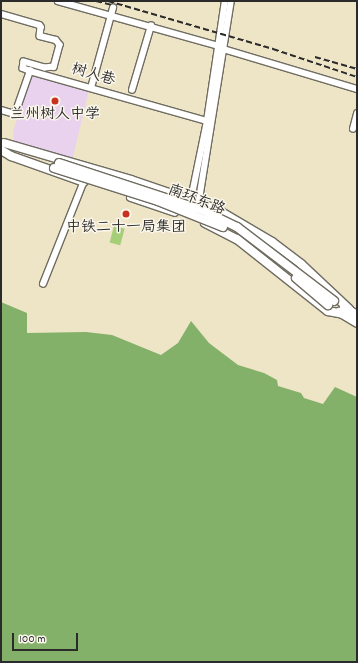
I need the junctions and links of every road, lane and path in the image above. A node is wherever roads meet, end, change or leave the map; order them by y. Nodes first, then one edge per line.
1 (58, 1) edge
2 (225, 1) edge
3 (231, 1) edge
4 (113, 8) tunnel mouth
5 (1, 14) edge
6 (111, 16) junction
7 (151, 26) junction
8 (221, 48) junction
9 (30, 71) junction
10 (91, 88) junction
11 (132, 90) dead end
12 (357, 90) edge
13 (1, 110) edge
14 (357, 114) edge
15 (207, 121) junction
16 (353, 129) dead end
17 (2, 146) edge
18 (84, 181) junction
19 (195, 201) junction
20 (187, 216) junction
21 (195, 219) junction
22 (43, 284) dead end
23 (346, 312) junction
24 (357, 315) edge
25 (357, 323) edge

1 - 6 street
2 - 8 street
3 - 8 street
4 - 6 street
5 - 9 street
6 - 7 street
6 - 10 street
7 - 8 street
7 - 11 street
8 - 12 street
8 - 15 street
8 - 19 street
9 - 10 street, 树人巷
9 - 13 street
10 - 15 street, 树人巷
14 - 16 street
15 - 19 street
17 - 18 highway
17 - 19 highway
17 - 23 highway, 南环东路, bridge
18 - 20 highway
18 - 22 street
19 - 20 street
19 - 21 street
19 - 23 highway
20 - 21 highway
21 - 23 highway
23 - 24 highway, 南环东路
23 - 25 highway, 南环东路

